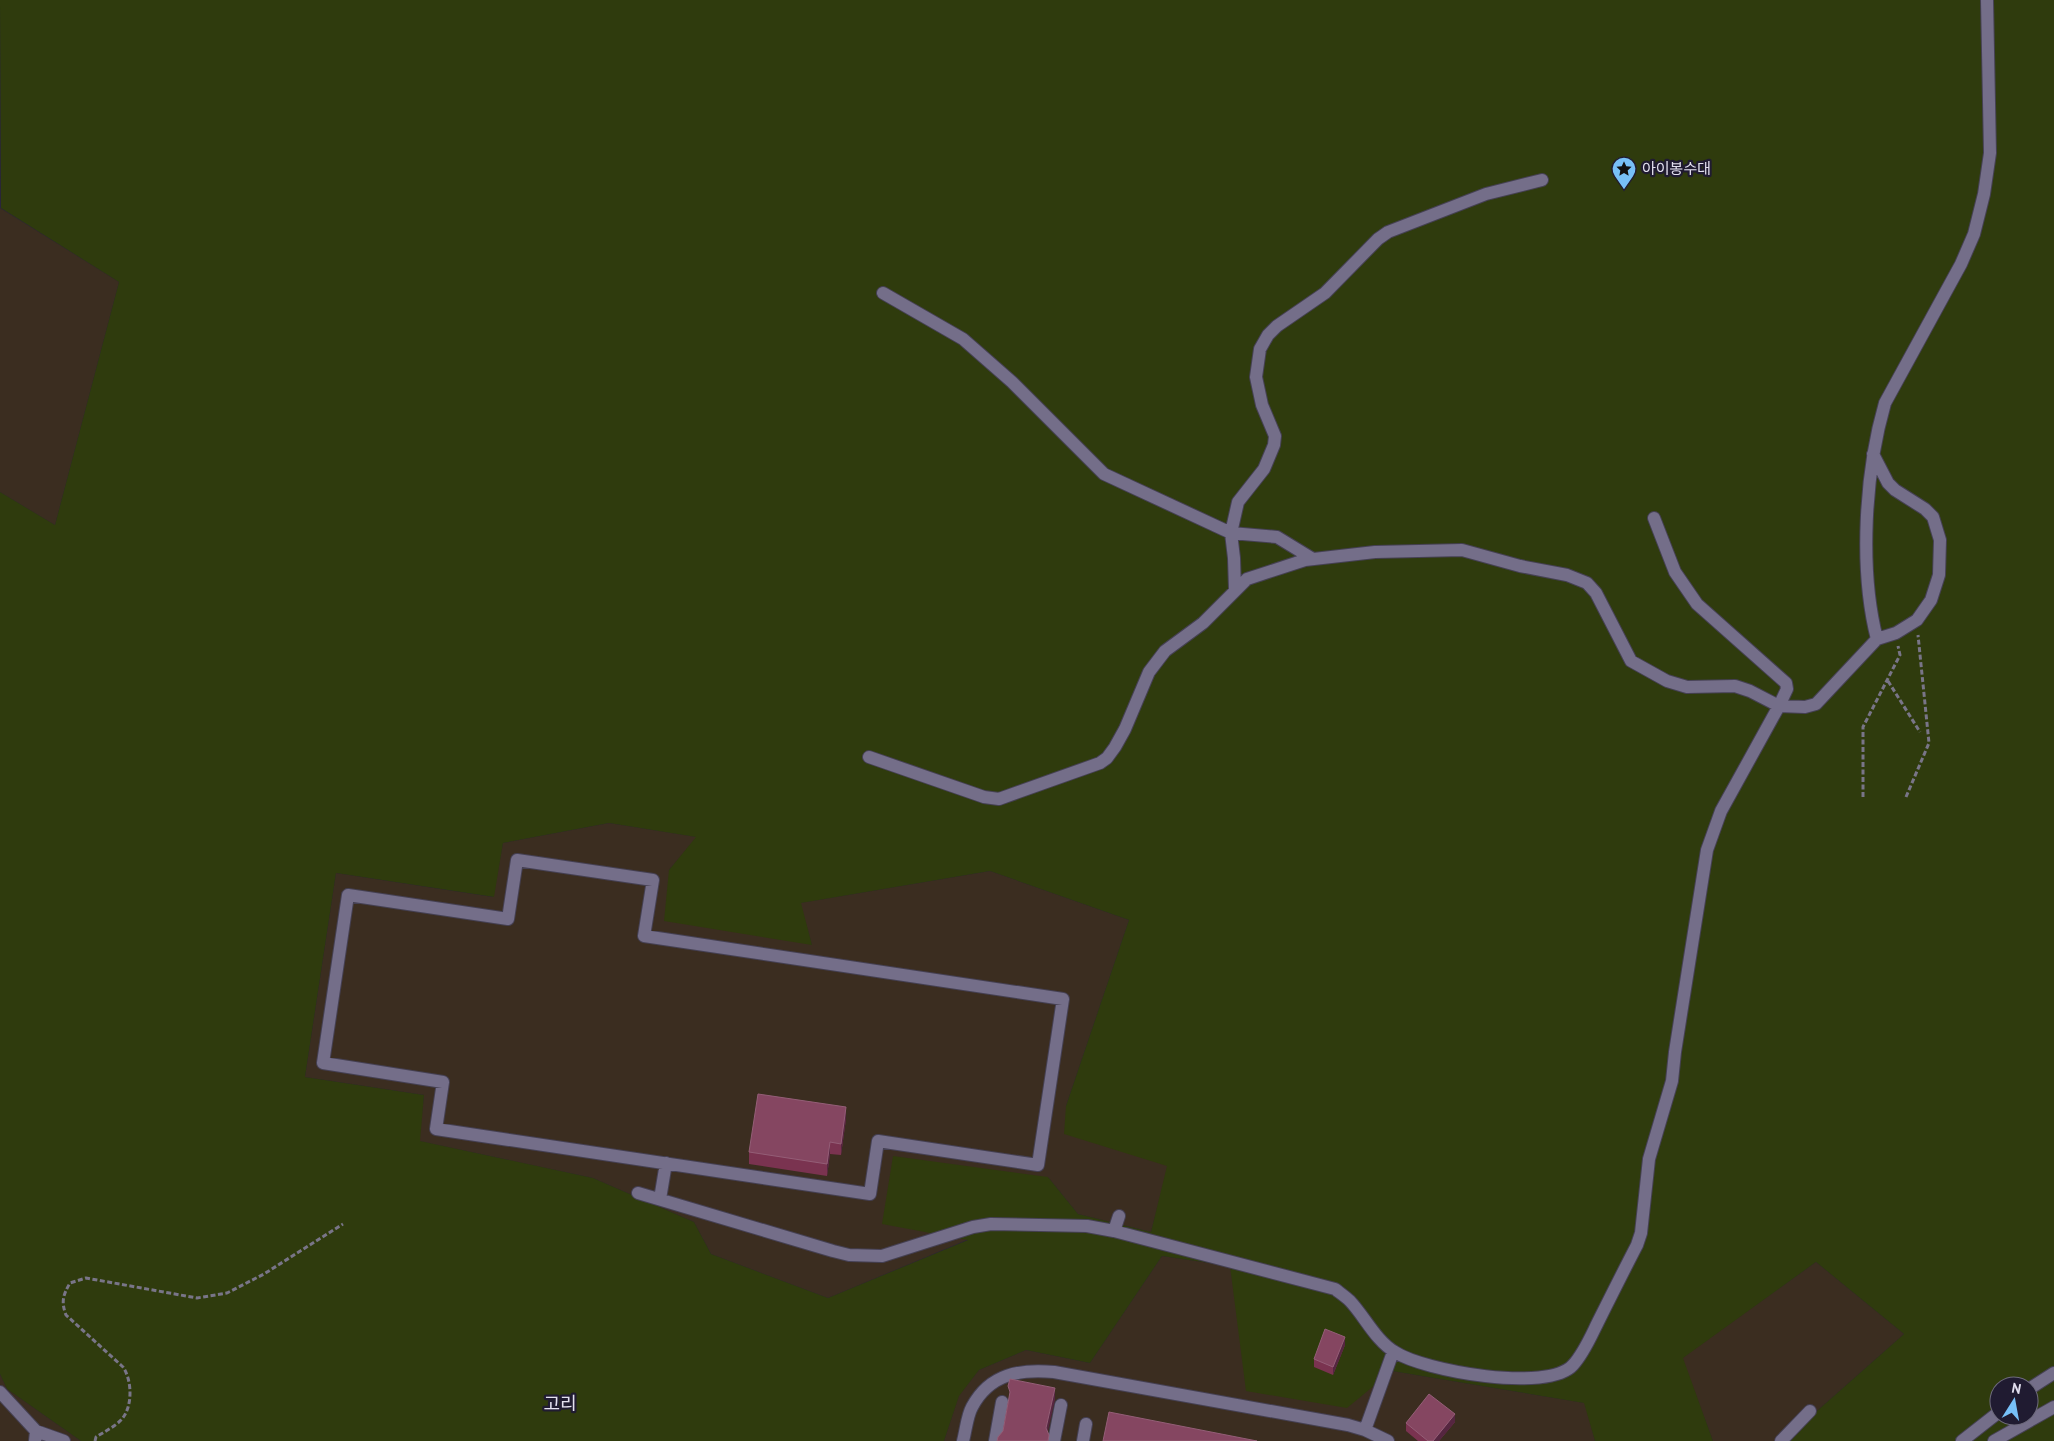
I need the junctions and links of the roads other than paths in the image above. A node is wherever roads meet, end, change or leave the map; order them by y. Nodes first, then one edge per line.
1 (1987, 0) edge
2 (1542, 180) dead end
3 (883, 293) dead end
4 (1873, 454) junction
5 (1654, 518) dead end
6 (1232, 529) junction
7 (1312, 559) junction
8 (1235, 590) junction
9 (1877, 639) junction
10 (1779, 706) junction
11 (869, 757) dead end
12 (666, 1163) junction
13 (638, 1193) dead end
14 (660, 1199) junction
15 (1119, 1216) dead end
16 (1114, 1230) junction
17 (1393, 1352) junction
18 (2054, 1373) edge
19 (2039, 1383) edge
20 (0, 1392) edge
21 (1002, 1402) dead end
22 (1061, 1404) dead end
23 (2054, 1407) edge
24 (1810, 1411) dead end
25 (1989, 1420) edge
26 (1086, 1424) dead end
27 (1365, 1430) junction
28 (35, 1436) edge
29 (64, 1441) edge
30 (963, 1441) edge
31 (995, 1441) edge
32 (1054, 1441) edge
33 (1083, 1441) edge
34 (1388, 1441) edge
35 (1781, 1441) edge
36 (1962, 1441) edge
37 (1994, 1441) edge

1 - 4 lane
2 - 6 lane
3 - 6 lane
4 - 9 lane
4 - 9 lane
5 - 10 lane
6 - 7 lane
6 - 8 lane
7 - 8 lane
7 - 10 lane
8 - 11 lane
9 - 10 lane
10 - 17 lane
12 - 12 lane
12 - 14 lane
13 - 14 lane
14 - 16 lane
15 - 16 lane
16 - 17 lane
17 - 27 lane
18 - 19 lane
20 - 28 lane
21 - 31 lane
22 - 32 lane
23 - 37 lane
24 - 35 lane
25 - 36 lane
26 - 33 lane
27 - 30 lane
27 - 34 lane
28 - 29 lane

